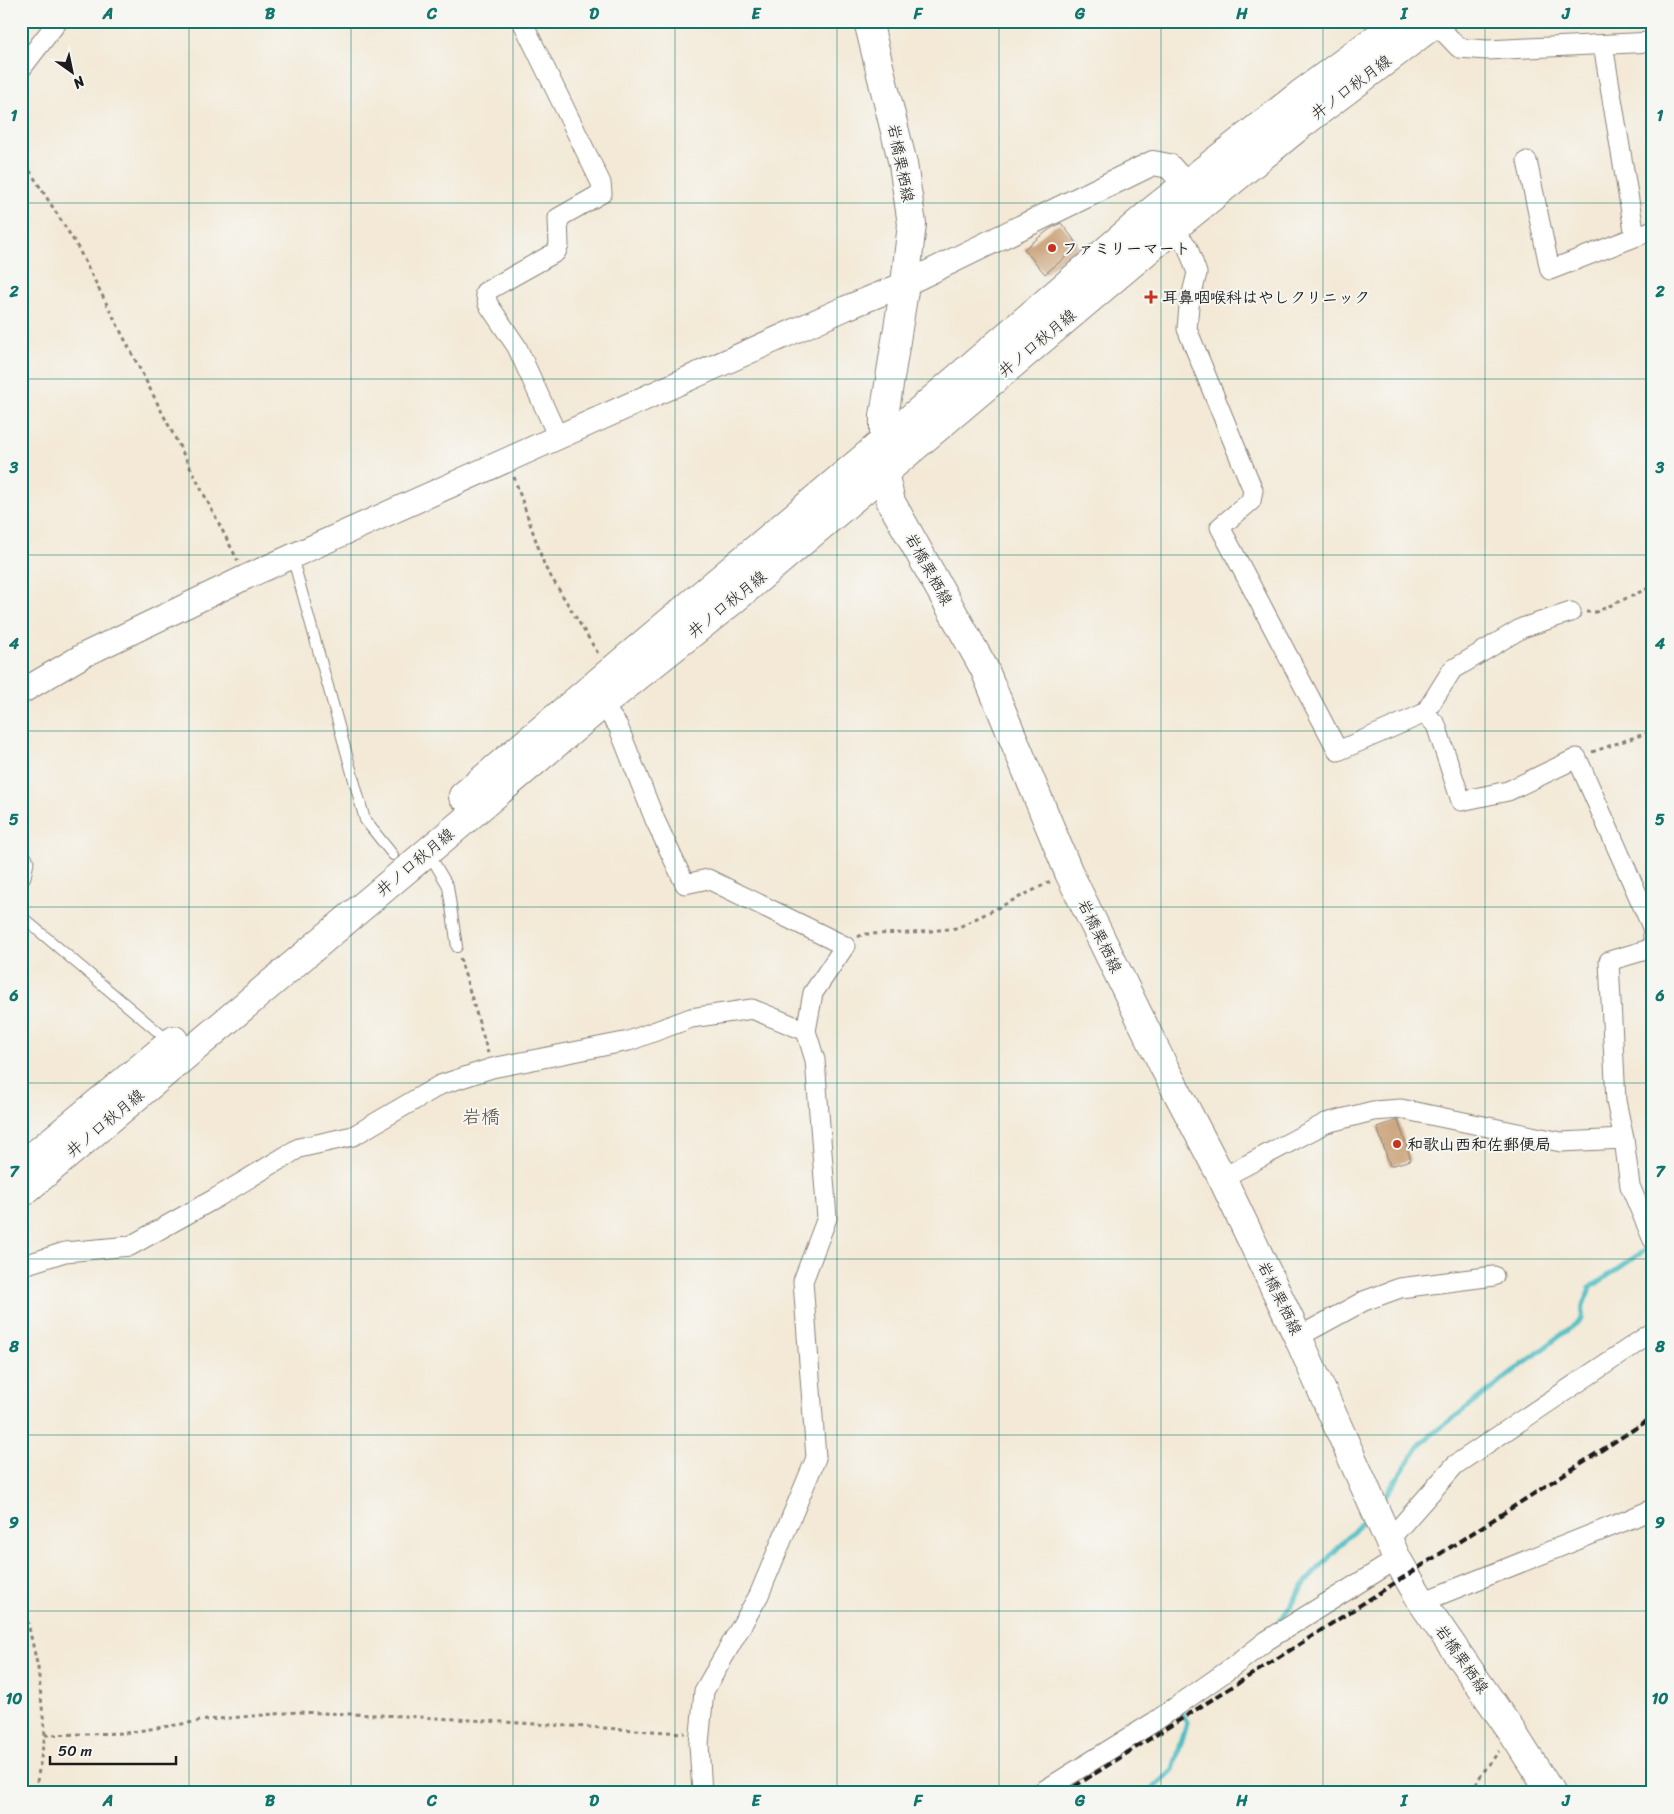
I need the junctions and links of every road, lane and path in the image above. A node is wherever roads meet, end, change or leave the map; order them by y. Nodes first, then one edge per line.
1 (58, 21) edge
2 (522, 21) edge
3 (868, 21) edge
4 (1400, 21) edge
5 (1436, 22) edge
6 (1653, 42) edge
7 (1603, 45) junction
8 (21, 69) edge
9 (21, 157) edge
10 (1528, 161) dead end
11 (1185, 184) junction
12 (1174, 228) junction
13 (1644, 233) edge
14 (905, 284) junction
15 (558, 437) junction
16 (884, 441) junction
17 (507, 459) junction
18 (884, 473) junction
19 (292, 556) junction
20 (246, 577) junction
21 (1653, 586) edge
22 (1572, 612) joint
23 (611, 672) junction
24 (21, 692) edge
25 (596, 697) junction
26 (1425, 713) junction
27 (1653, 732) edge
28 (1577, 758) junction
29 (428, 851) junction
30 (393, 855) junction
31 (21, 857) edge
32 (1069, 873) junction
33 (21, 876) edge
34 (21, 916) edge
35 (1653, 938) edge
36 (845, 946) junction
37 (457, 947) joint
38 (1653, 948) edge
39 (806, 1031) junction
40 (171, 1043) junction
41 (492, 1068) junction
42 (1624, 1139) junction
43 (21, 1166) edge
44 (1222, 1178) junction
45 (21, 1194) edge
46 (1653, 1240) edge
47 (21, 1266) edge
48 (1494, 1276) dead end
49 (1653, 1332) edge
50 (1298, 1337) junction
51 (1653, 1509) edge
52 (1393, 1550) junction
53 (21, 1597) edge
54 (1422, 1602) junction
55 (1512, 1732) junction
56 (700, 1734) junction
57 (45, 1735) junction
58 (35, 1793) edge
59 (702, 1793) edge
60 (1040, 1793) edge
61 (1475, 1793) edge
62 (1551, 1793) edge

1 - 8 street
2 - 15 street
3 - 14 main road, 岩橋栗栖線
4 - 11 main road, 井ノ口秋月線
5 - 7 street
5 - 12 main road, 井ノ口秋月線
6 - 7 street
7 - 13 street
9 - 20 path
10 - 13 street
11 - 14 street
11 - 16 main road, 井ノ口秋月線
12 - 18 main road, 井ノ口秋月線
12 - 26 street
14 - 15 street
14 - 16 main road, 岩橋栗栖線
15 - 17 street
16 - 18 main road, 岩橋栗栖線
16 - 23 main road, 井ノ口秋月線
17 - 19 street
17 - 23 path
18 - 25 main road, 井ノ口秋月線
18 - 32 main road, 岩橋栗栖線
19 - 20 street
19 - 30 lane
20 - 24 street
21 - 22 path
22 - 26 street
23 - 25 main road, 井ノ口秋月線
25 - 29 main road, 井ノ口秋月線
25 - 30 main road, 井ノ口秋月線
25 - 36 street
26 - 28 street
27 - 28 path
28 - 35 street
29 - 37 lane
29 - 45 main road, 井ノ口秋月線
30 - 40 main road, 井ノ口秋月線
31 - 33 street
32 - 36 path
32 - 44 main road, 岩橋栗栖線
34 - 40 lane
36 - 39 street
37 - 41 path
38 - 42 street
39 - 41 street
39 - 56 street
40 - 43 main road, 井ノ口秋月線
41 - 47 street
42 - 44 street
42 - 46 street
44 - 50 main road, 岩橋栗栖線
48 - 50 street
49 - 52 street
50 - 52 main road, 岩橋栗栖線
51 - 54 street
52 - 54 main road, 岩橋栗栖線
52 - 60 street
53 - 57 path
54 - 55 main road, 岩橋栗栖線
55 - 61 path
55 - 62 main road, 岩橋栗栖線
56 - 57 path
56 - 59 street
57 - 58 path

